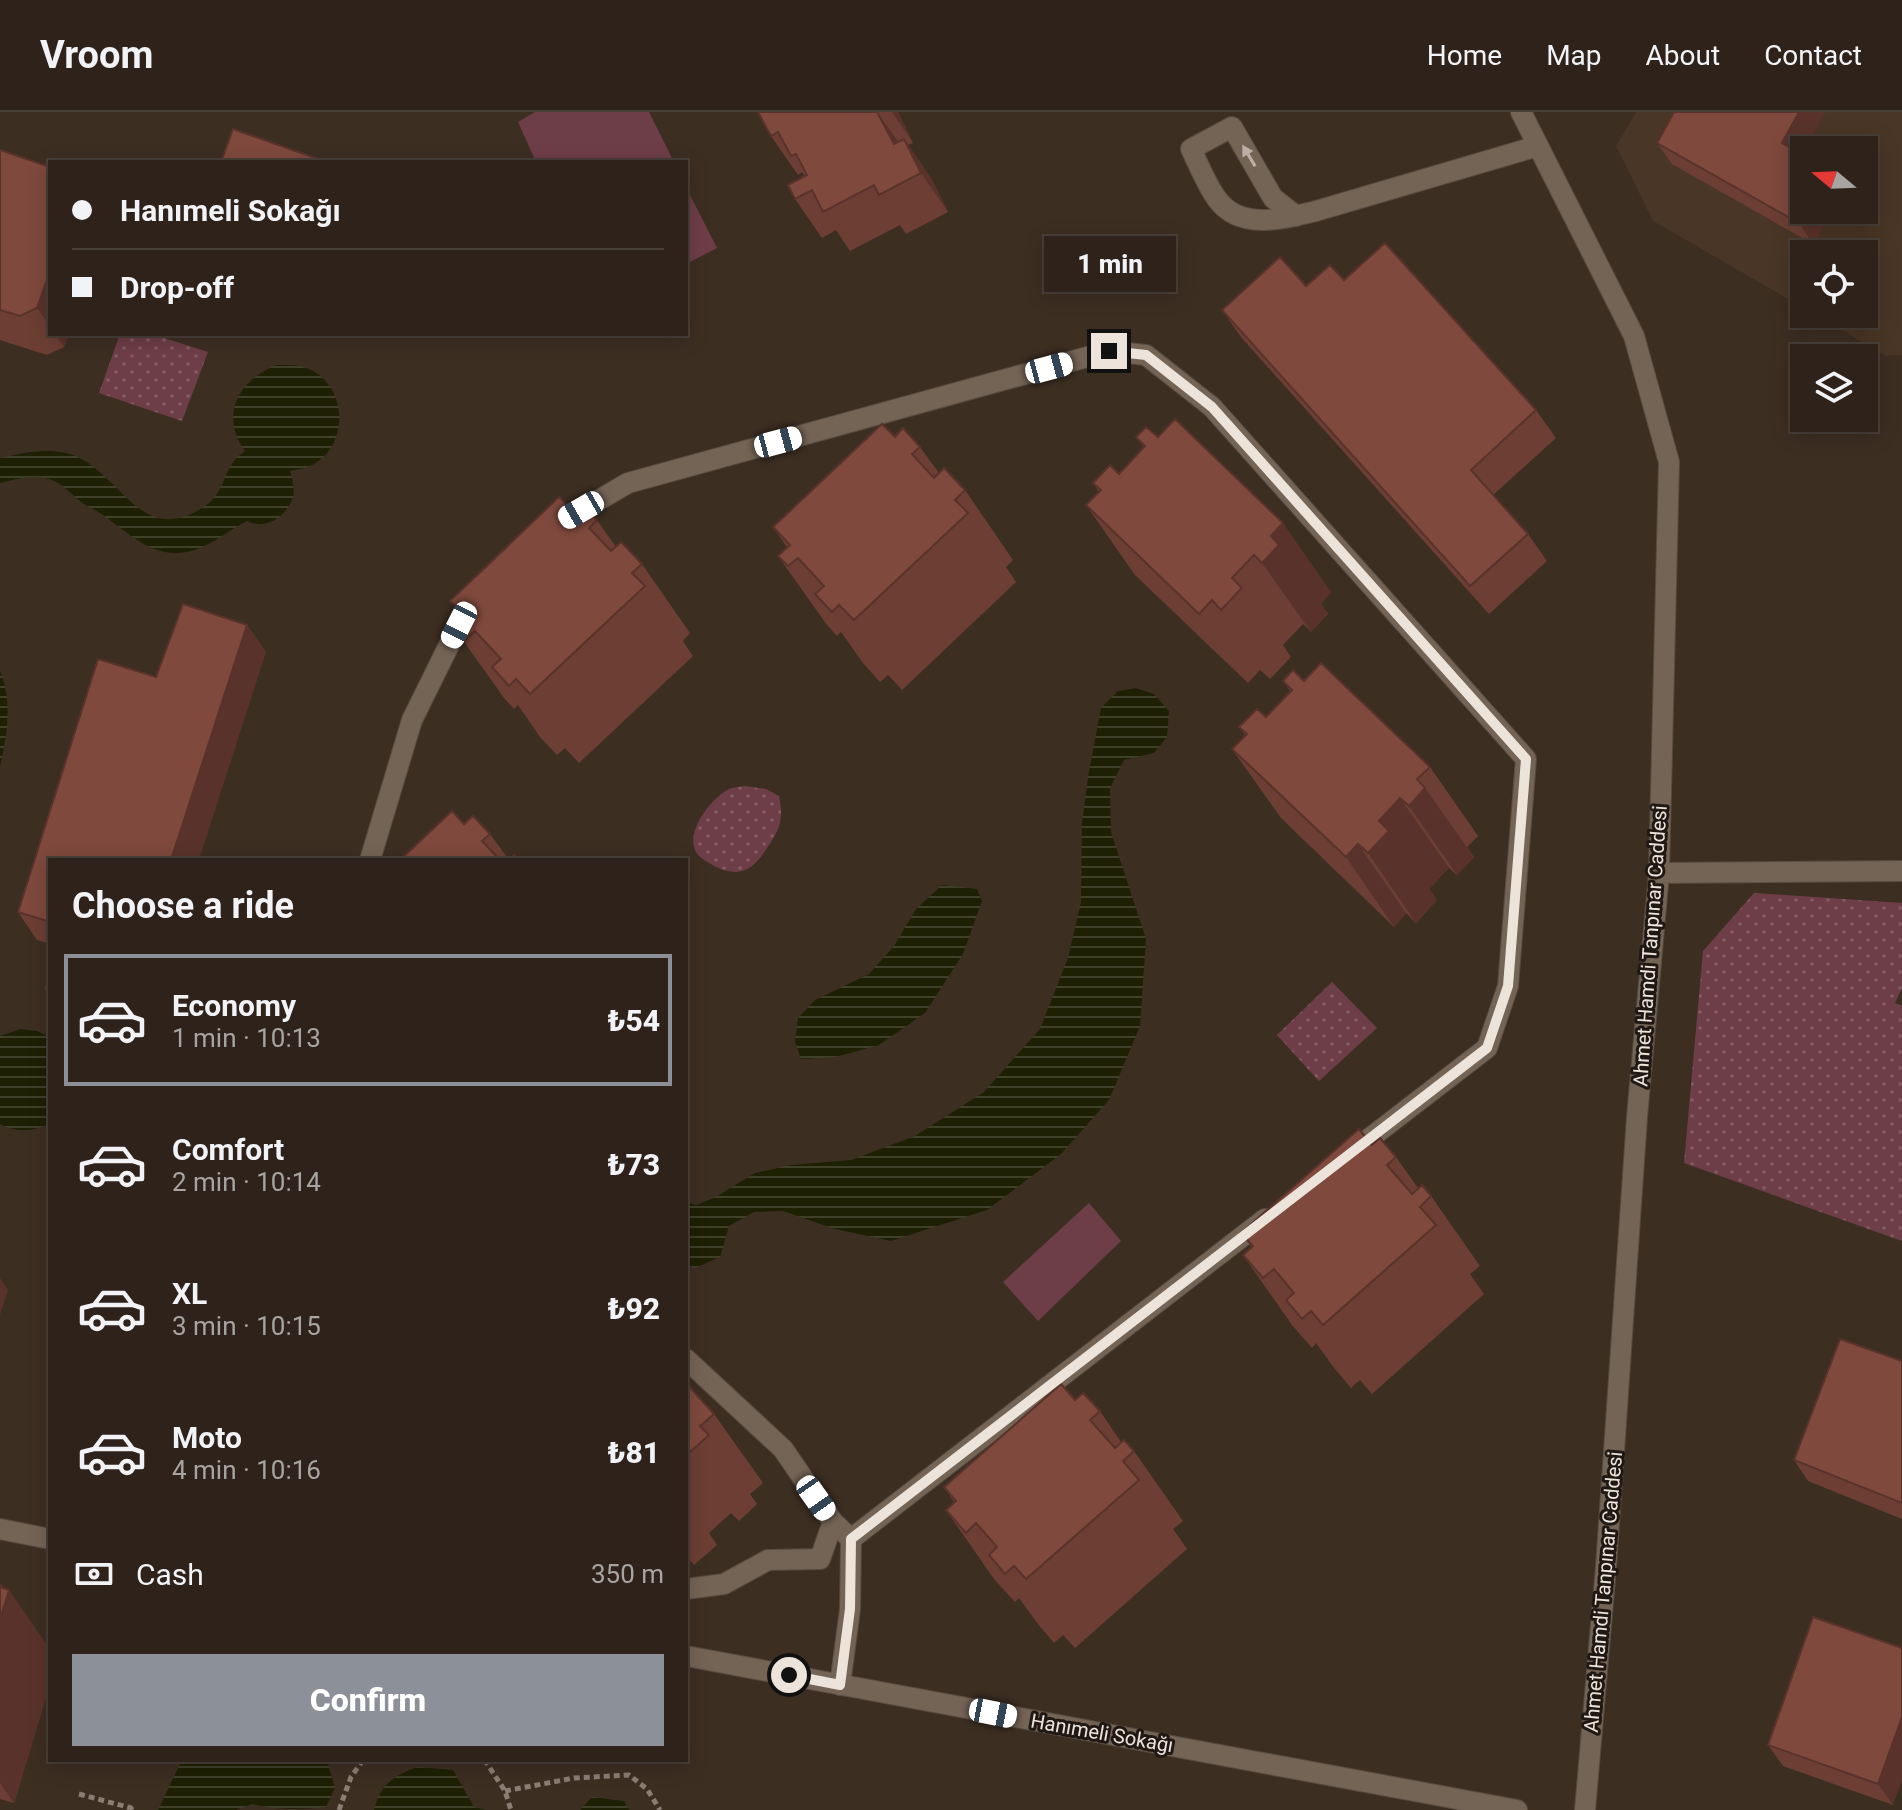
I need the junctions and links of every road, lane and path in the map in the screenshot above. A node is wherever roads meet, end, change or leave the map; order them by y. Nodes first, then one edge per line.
1 (1521, 112) edge
2 (1538, 146) junction
3 (1296, 216) junction
4 (547, 535) edge
5 (492, 591) edge
6 (371, 858) edge
7 (1902, 871) edge
8 (1659, 873) junction
9 (1337, 1164) edge
10 (1275, 1212) edge
11 (688, 1361) edge
12 (833, 1522) junction
13 (0, 1529) edge
14 (48, 1539) edge
15 (851, 1539) junction
16 (688, 1589) edge
17 (688, 1656) edge
18 (840, 1685) junction
19 (362, 1762) edge
20 (485, 1762) edge
21 (505, 1791) junction
22 (79, 1794) dead end
23 (132, 1810) edge
24 (339, 1810) edge
25 (511, 1810) edge
26 (660, 1810) edge
27 (1517, 1810) edge
28 (1585, 1810) edge

1 - 2 street, Ahmet Hamdi Tanpınar Caddesi
2 - 3 street
2 - 8 street, Ahmet Hamdi Tanpınar Caddesi
3 -> 3 street
4 - 9 street
5 - 6 street
7 - 8 street
8 - 28 street, Ahmet Hamdi Tanpınar Caddesi
10 - 15 street
11 - 12 street
12 - 15 street
12 - 16 street
13 - 14 street
15 - 18 street
17 - 18 street, Hanımeli Sokağı
18 - 27 street, Hanımeli Sokağı
19 - 24 path
20 - 21 path
21 - 25 path
21 - 26 path
22 - 23 path

